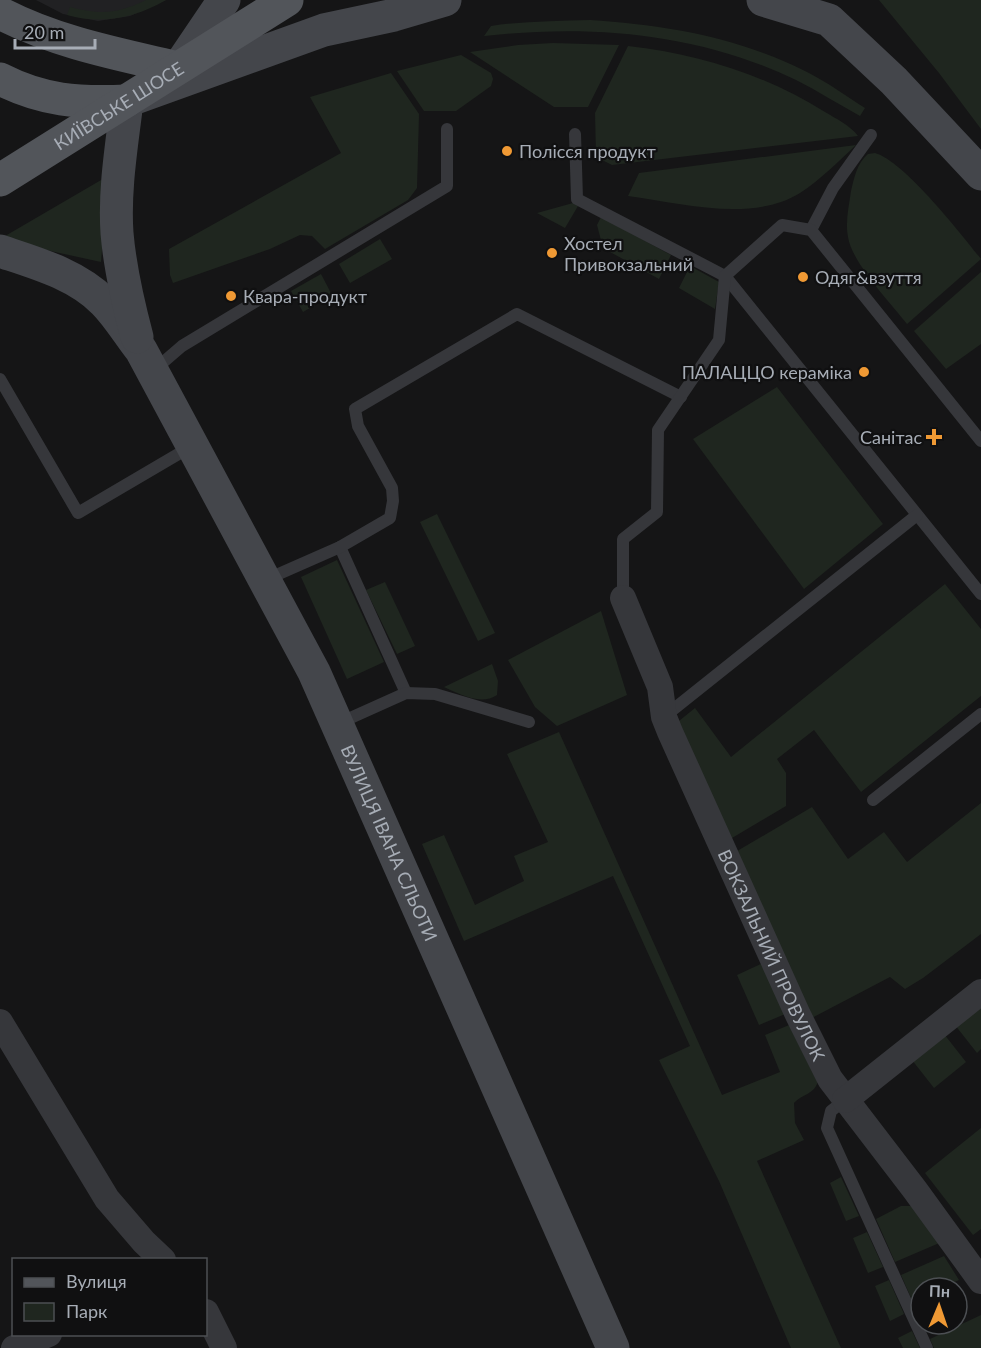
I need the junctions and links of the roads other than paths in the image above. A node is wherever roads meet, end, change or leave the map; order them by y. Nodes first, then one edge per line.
1 (224, 0) edge
2 (287, 0) edge
3 (445, 0) edge
4 (763, 0) edge
5 (408, 8) edge
6 (822, 10) edge
7 (0, 12) edge
8 (178, 68) junction
9 (0, 78) edge
10 (127, 101) junction
11 (447, 129) dead end
12 (575, 134) dead end
13 (871, 135) dead end
14 (981, 174) edge
15 (6, 177) edge
16 (811, 230) junction
17 (0, 250) edge
18 (724, 276) junction
19 (147, 361) junction
20 (0, 379) edge
21 (681, 397) junction
22 (981, 441) edge
23 (193, 446) junction
24 (917, 515) junction
25 (339, 547) junction
26 (264, 580) junction
27 (981, 594) edge
28 (623, 598) joint
29 (406, 693) junction
30 (981, 714) edge
31 (664, 717) junction
32 (529, 722) dead end
33 (336, 724) junction
34 (873, 800) dead end
35 (981, 992) edge
36 (2, 1028) edge
37 (846, 1100) junction
38 (161, 1258) edge
39 (981, 1280) edge
40 (207, 1314) edge
41 (46, 1336) edge
42 (14, 1348) edge
43 (224, 1348) edge
44 (613, 1348) edge
45 (927, 1348) edge

1 - 8 street
2 - 8 main road, КИЇВСЬКЕ ШОСЕ
3 - 5 street
4 - 6 street
5 - 10 street
6 - 14 street
7 - 8 main road
8 - 10 main road, КИЇВСЬКЕ ШОСЕ
9 - 10 main road
10 - 15 main road, КИЇВСЬКЕ ШОСЕ
10 - 19 street, ВУЛИЦЯ ІВАНА СЛЬОТИ
11 - 19 lane
12 - 18 lane
13 - 16 lane
16 - 18 lane
16 - 22 lane
17 - 19 street, ВУЛИЦЯ ІВАНА СЛЬОТИ
18 - 21 lane
18 - 24 lane
19 - 23 street, ВУЛИЦЯ ІВАНА СЛЬОТИ
20 - 23 lane
21 - 25 lane
21 - 28 lane
23 - 26 street, ВУЛИЦЯ ІВАНА СЛЬОТИ
24 - 27 lane
24 - 31 lane
25 - 26 lane
25 - 29 lane
26 - 33 street, ВУЛИЦЯ ІВАНА СЛЬОТИ
28 - 31 street, ВОКЗАЛЬНИЙ ПРОВУЛОК
29 - 32 lane
29 - 33 lane
30 - 34 lane
31 - 37 street, ВОКЗАЛЬНИЙ ПРОВУЛОК
33 - 44 street, ВУЛИЦЯ ІВАНА СЛЬОТИ
35 - 37 street
36 - 38 street
37 - 39 street, ВОКЗАЛЬНИЙ ПРОВУЛОК
37 - 45 lane
40 - 43 street
41 - 42 street

